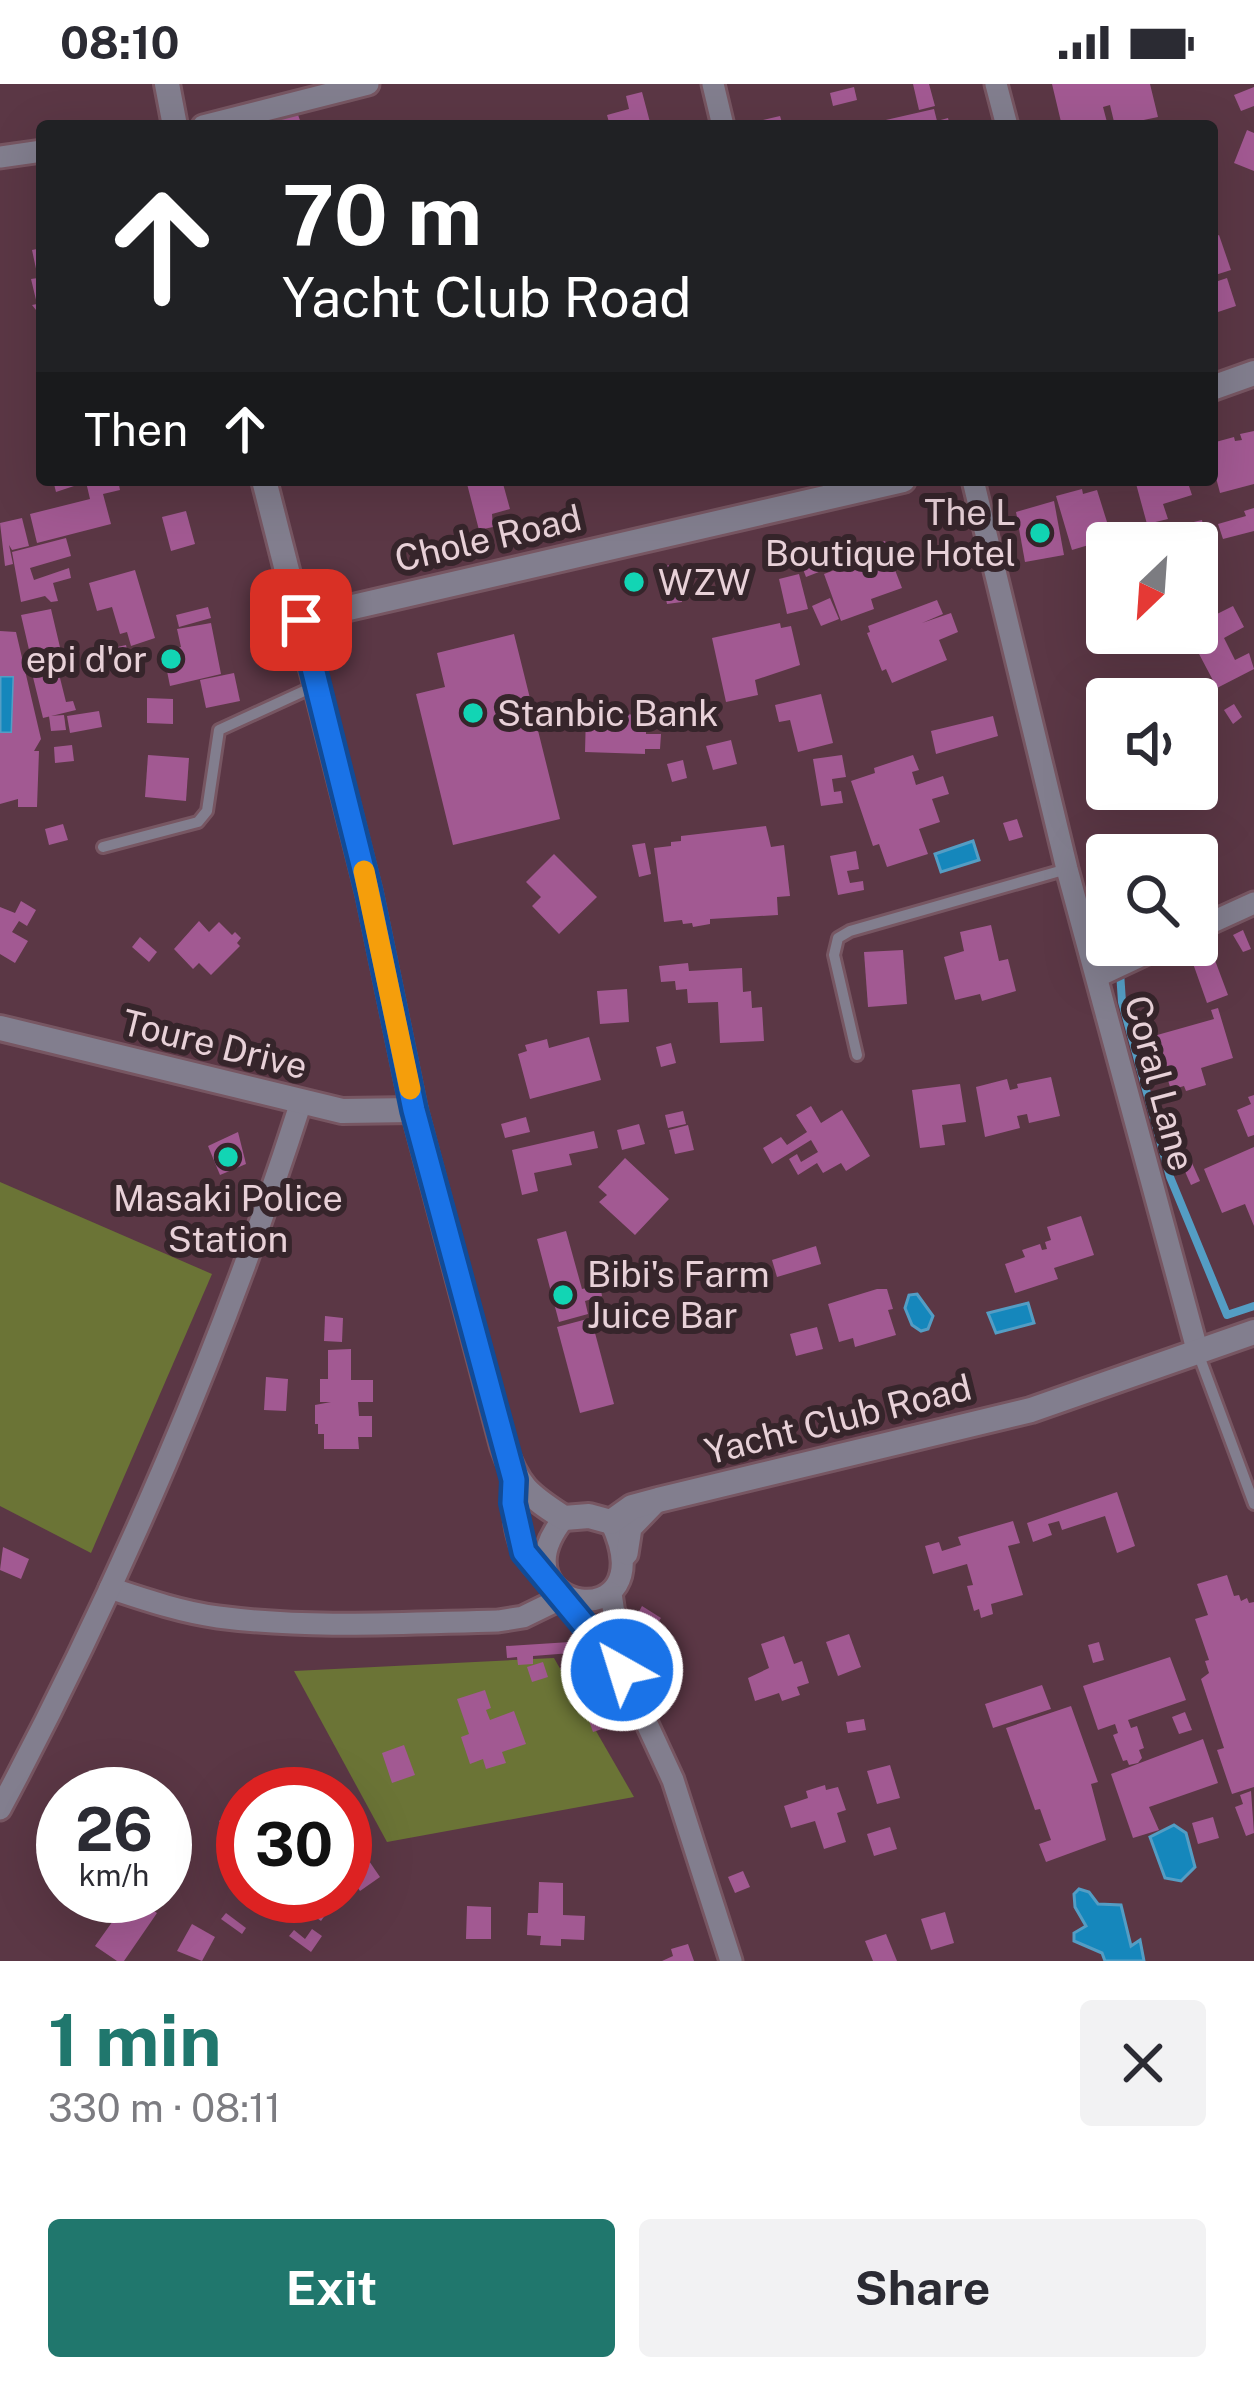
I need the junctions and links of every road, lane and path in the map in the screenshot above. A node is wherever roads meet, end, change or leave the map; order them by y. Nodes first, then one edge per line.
1 (167, 84) edge
2 (368, 84) edge
3 (712, 84) edge
4 (996, 84) edge
5 (175, 120) edge
6 (227, 120) edge
7 (721, 120) edge
8 (1005, 120) edge
9 (36, 152) edge
10 (0, 157) edge
11 (1254, 373) edge
12 (1218, 386) edge
13 (266, 486) edge
14 (847, 486) edge
15 (974, 486) edge
16 (810, 490) edge
17 (301, 620) junction
18 (318, 685) junction
19 (103, 847) dead end
20 (1067, 868) junction
21 (1254, 903) edge
22 (1218, 919) edge
23 (1119, 966) edge
24 (1098, 976) junction
25 (0, 1028) edge
26 (857, 1055) dead end
27 (301, 1102) junction
28 (414, 1110) junction
29 (1254, 1333) edge
30 (1198, 1353) junction
31 (514, 1480) junction
32 (658, 1500) junction
33 (1254, 1504) edge
34 (564, 1519) junction
35 (611, 1522) junction
36 (626, 1561) junction
37 (547, 1577) junction
38 (110, 1588) junction
39 (611, 1593) junction
40 (564, 1597) junction
41 (622, 1670) junction
42 (0, 1808) edge
43 (731, 1961) edge

1 - 5 street
2 - 6 street
3 - 7 street
4 - 8 street
9 - 10 street
11 - 12 street
13 - 17 street
14 - 16 street, Chole Road
15 - 20 street, Coral Lane
16 - 17 street, Chole Road
17 - 18 street
18 - 19 lane
18 - 28 street
20 - 24 street, Coral Lane
20 - 26 lane
21 - 22 street
23 - 24 street
24 - 30 street, Coral Lane
25 - 27 street, Toure Drive
27 - 28 street, Toure Drive
27 - 38 street
28 - 31 street
29 - 30 street, Yacht Club Road
30 - 32 street, Yacht Club Road
30 - 33 lane
31 - 34 street
31 - 37 street
32 - 35 street, Yacht Club Road
32 - 36 street
34 - 35 street, Yacht Club Road
34 - 37 street
35 - 36 street
36 - 39 street
37 - 40 street
38 - 40 street
38 - 42 street
39 - 40 street
39 - 41 street
40 - 41 street
41 - 43 street

